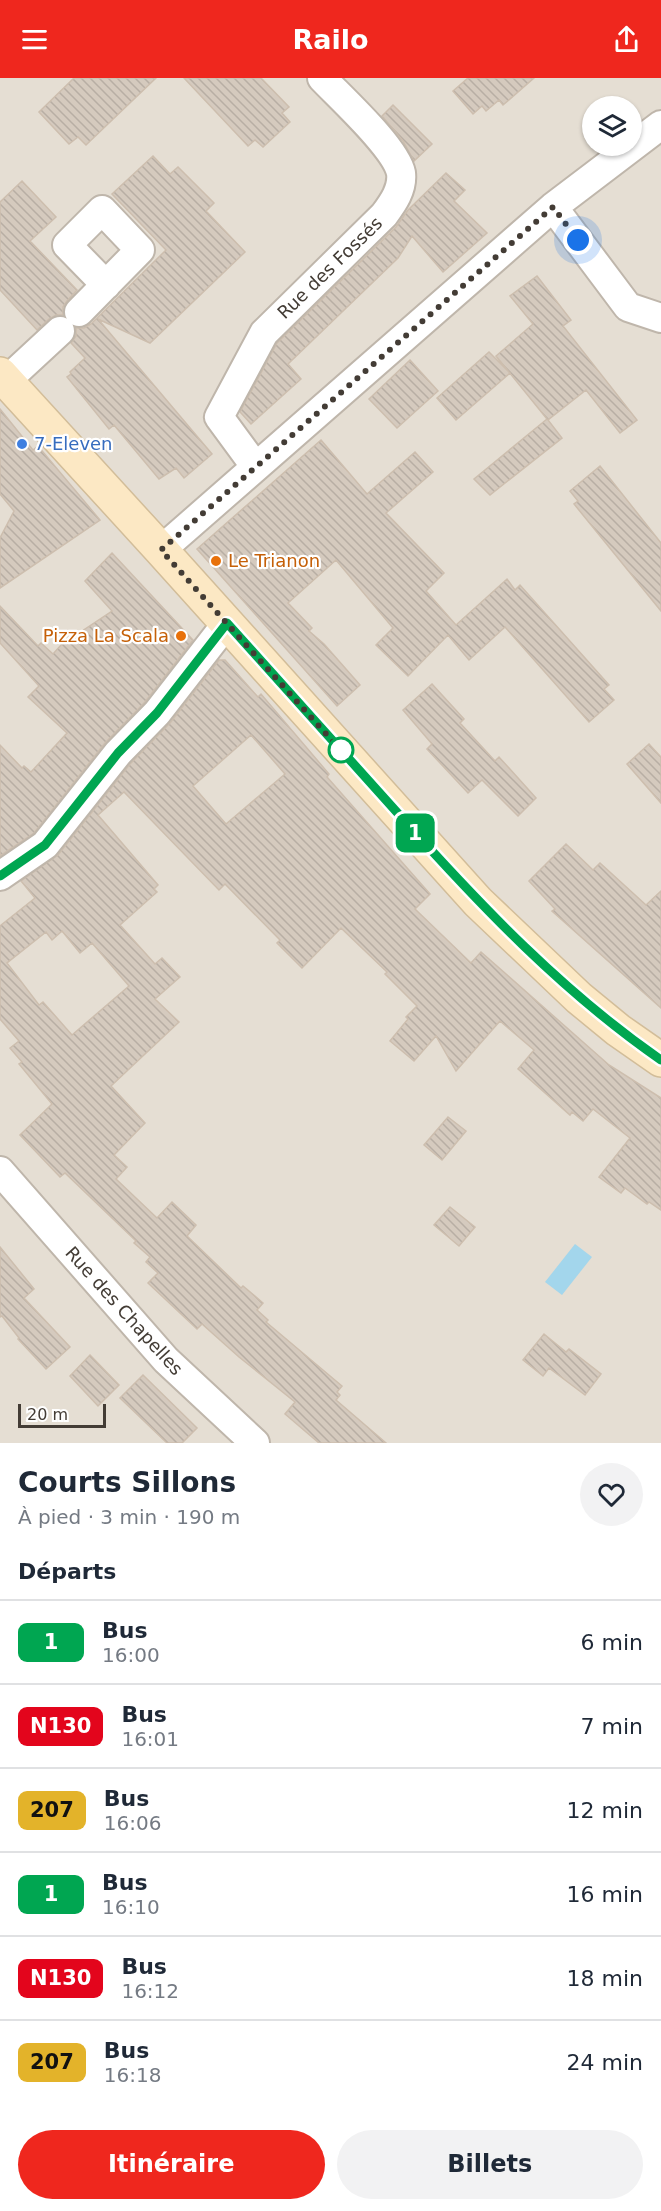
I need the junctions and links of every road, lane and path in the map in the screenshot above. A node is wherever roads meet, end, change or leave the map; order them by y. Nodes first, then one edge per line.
1 (322, 78) edge
2 (661, 125) edge
3 (553, 207) junction
4 (106, 285) dead end
5 (661, 318) edge
6 (4, 377) edge
7 (255, 466) junction
8 (161, 550) junction
9 (227, 623) junction
10 (0, 876) edge
11 (661, 1060) edge
12 (0, 1171) edge
13 (255, 1443) edge

1 - 7 street, Rue des Fossés
2 - 3 street
3 - 5 street
3 - 7 street
4 - 6 street
6 - 8 main road
7 - 8 street
8 - 9 main road
9 - 10 street
9 - 11 main road
12 - 13 street, Rue des Chapelles

